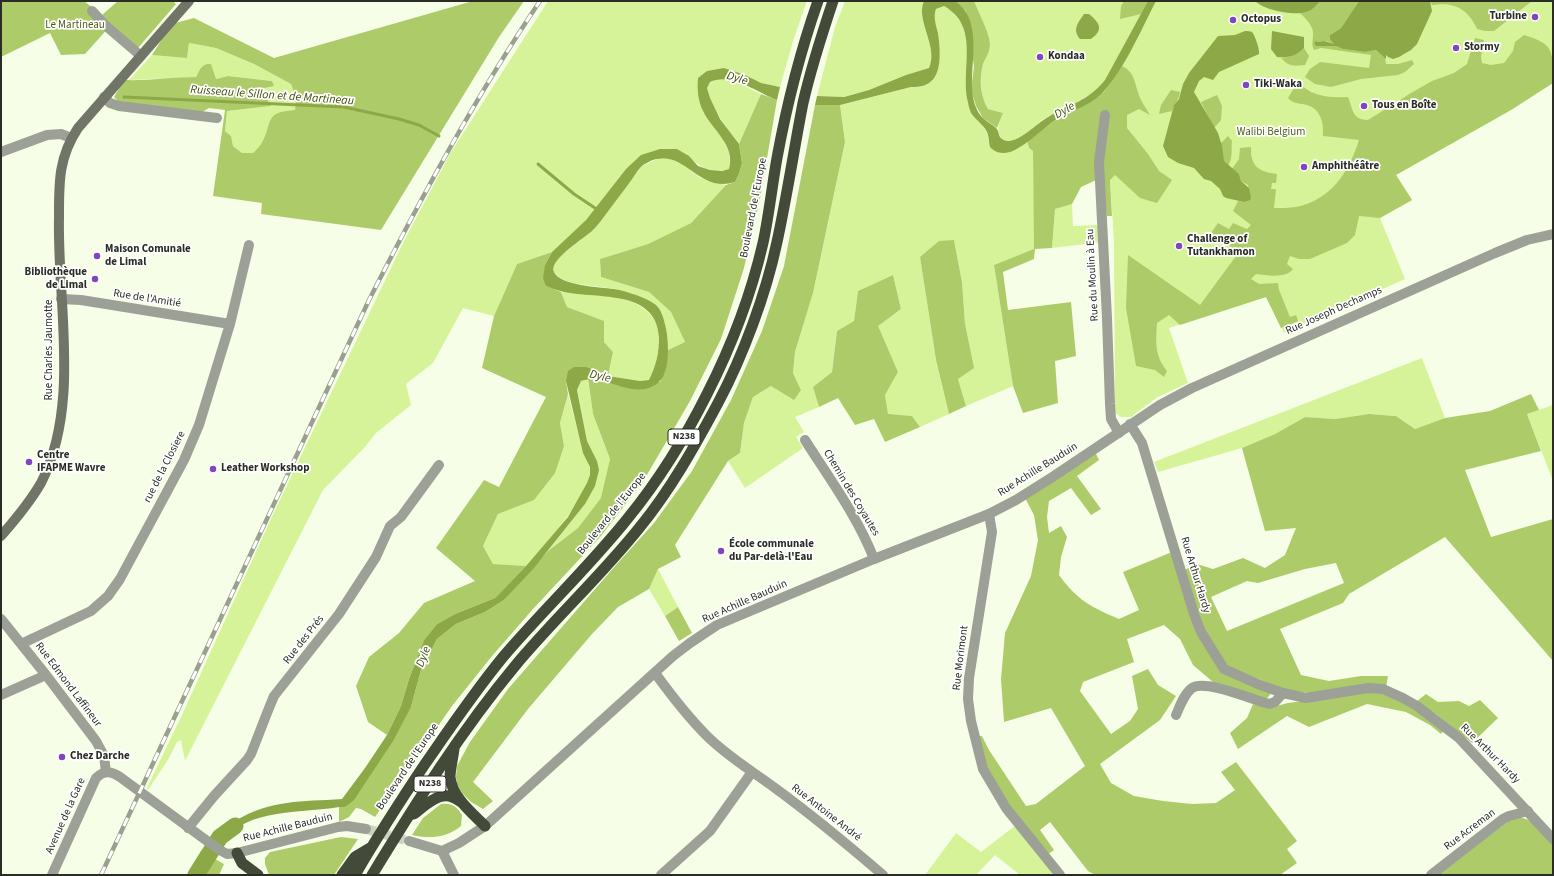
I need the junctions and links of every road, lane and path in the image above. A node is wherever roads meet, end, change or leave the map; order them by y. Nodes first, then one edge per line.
1 (189, 1) edge
2 (818, 1) edge
3 (833, 1) edge
4 (92, 11) dead end
5 (141, 56) junction
6 (104, 97) junction
7 (1105, 115) dead end
8 (217, 118) dead end
9 (71, 138) junction
10 (1, 152) edge
11 (1553, 234) edge
12 (249, 245) dead end
13 (61, 299) junction
14 (230, 324) junction
15 (1130, 424) junction
16 (1119, 433) junction
17 (805, 440) dead end
18 (439, 465) dead end
19 (989, 514) junction
20 (1, 536) edge
21 (874, 559) junction
22 (1, 619) edge
23 (22, 644) junction
24 (655, 673) junction
25 (46, 675) junction
26 (1283, 693) junction
27 (1, 695) edge
28 (1176, 715) dead end
29 (455, 745) junction
30 (106, 772) junction
31 (752, 772) junction
32 (461, 802) junction
33 (1528, 810) junction
34 (404, 823) junction
35 (485, 826) junction
36 (188, 828) junction
37 (366, 829) tunnel mouth
38 (1553, 839) edge
39 (409, 842) tunnel mouth
40 (372, 846) junction
41 (442, 851) junction
42 (237, 853) junction
43 (52, 875) edge
44 (258, 875) edge
45 (342, 875) edge
46 (355, 875) edge
47 (372, 875) edge
48 (454, 875) edge
49 (661, 875) edge
50 (883, 875) edge
51 (1060, 875) edge
52 (1431, 875) edge

1 - 5 main road, Rue Charles Jaumotte
2 - 40 highway, Boulevard de l'Europe / N238
3 - 29 highway, N238
4 - 5 street
5 - 6 main road, Rue Charles Jaumotte
6 - 8 street
6 - 9 main road, Rue Charles Jaumotte
7 - 16 street, Rue du Moulin à Eau
9 - 10 street
9 - 13 main road, Rue Charles Jaumotte
11 - 15 street, Rue Joseph Dechamps
12 - 14 street, rue de la Closiere
13 - 14 street, Rue de l'Amitié
13 - 20 main road, Rue Charles Jaumotte
14 - 23 street, rue de la Closiere
15 - 16 street, Rue Achille Bauduin
15 - 26 street, Rue Arthur Hardy
16 - 19 street, Rue Achille Bauduin
17 - 21 street, Chemin des Coyautes
18 - 36 street, Rue des Prés
19 - 21 street, Rue Achille Bauduin
19 - 51 street, Rue Morimont
21 - 24 street, Rue Achille Bauduin
22 - 23 street, Rue Edmond Laffineur
23 - 25 street, Rue Edmond Laffineur
24 - 31 street, Rue Antoine André
24 - 35 street, Rue Achille Bauduin
25 - 27 street
25 - 30 street, Rue Edmond Laffineur
26 - 28 street
26 - 33 street, Rue Arthur Hardy
29 - 32 highway
29 - 34 highway, N238
30 - 36 street
30 - 43 street, Avenue de la Gare
31 - 49 street
31 - 50 street, Rue Antoine André
32 - 34 highway
32 - 35 highway
33 - 38 street, Rue Arthur Hardy
33 - 52 street, Rue Acreman
34 - 47 highway, N238
35 - 41 street, Rue Achille Bauduin
36 - 42 street, Rue Achille Bauduin
37 - 42 street, Rue Achille Bauduin
39 - 41 street
40 - 45 highway
40 - 46 highway, Boulevard de l'Europe / N238
41 - 48 street
42 - 44 highway

